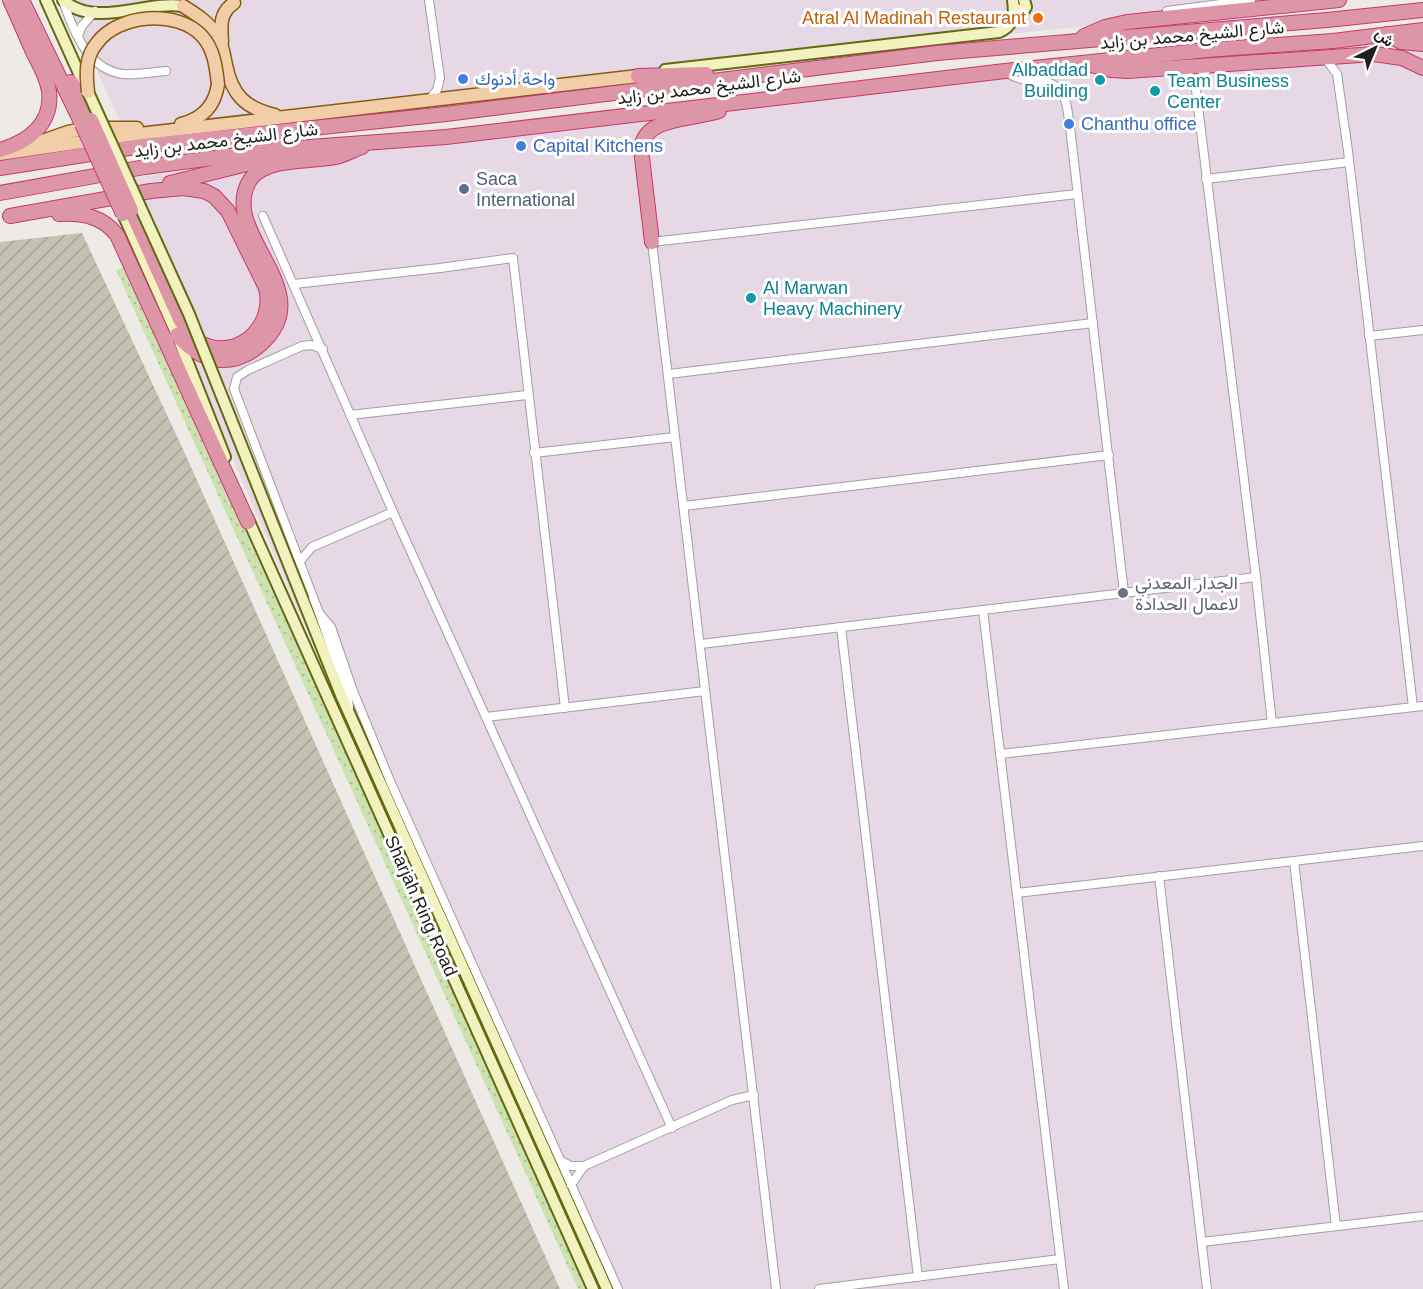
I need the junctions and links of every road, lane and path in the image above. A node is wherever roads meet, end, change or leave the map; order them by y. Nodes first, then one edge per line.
1 (10, 0) edge
2 (22, 0) edge
3 (32, 0) edge
4 (46, 0) edge
5 (63, 0) edge
6 (165, 0) edge
7 (429, 0) edge
8 (1024, 0) edge
9 (1251, 0) edge
10 (1339, 0) edge
11 (234, 3) dead end
12 (1013, 4) edge
13 (183, 6) joint
14 (1423, 10) edge
15 (94, 11) junction
16 (1127, 22) junction
17 (1423, 30) edge
18 (1387, 34) junction
19 (78, 36) junction
20 (1077, 40) junction
21 (1423, 44) edge
22 (223, 49) junction
23 (1347, 56) junction
24 (1324, 58) junction
25 (1083, 63) junction
26 (1211, 66) junction
27 (1184, 68) junction
28 (1423, 68) edge
29 (166, 71) dead end
30 (1005, 71) junction
31 (1337, 74) junction
32 (638, 76) junction
33 (729, 78) junction
34 (1196, 90) junction
35 (88, 92) junction
36 (429, 100) junction
37 (734, 102) junction
38 (282, 116) junction
39 (86, 122) junction
40 (369, 143) junction
41 (282, 149) junction
42 (1, 157) edge
43 (1349, 162) junction
44 (1206, 179) junction
45 (151, 190) junction
46 (0, 192) edge
47 (1077, 194) junction
48 (127, 212) junction
49 (5, 216) edge
50 (264, 216) dead end
51 (652, 242) junction
52 (294, 284) junction
53 (1094, 323) junction
54 (1423, 330) edge
55 (177, 335) junction
56 (1369, 336) junction
57 (322, 349) junction
58 (669, 374) junction
59 (527, 395) junction
60 (350, 416) junction
61 (675, 437) junction
62 (534, 453) junction
63 (1109, 454) junction
64 (684, 506) junction
65 (393, 512) junction
66 (248, 522) junction
67 (293, 543) junction
68 (312, 547) junction
69 (300, 561) junction
70 (1256, 577) junction
71 (1124, 593) junction
72 (983, 610) junction
73 (319, 613) junction
74 (841, 627) junction
75 (701, 644) junction
76 (705, 691) junction
77 (1423, 706) edge
78 (1413, 707) junction
79 (565, 708) junction
80 (349, 709) junction
81 (486, 717) junction
82 (1272, 723) junction
83 (1000, 754) junction
84 (1423, 846) edge
85 (1294, 861) junction
86 (1159, 876) junction
87 (1017, 894) junction
88 (754, 1095) junction
89 (672, 1128) junction
90 (560, 1161) junction
91 (584, 1166) junction
92 (571, 1185) junction
93 (1423, 1216) edge
94 (1336, 1226) junction
95 (1202, 1242) junction
96 (1060, 1259) junction
97 (918, 1277) junction
98 (593, 1289) edge
99 (607, 1289) edge
100 (618, 1289) edge
101 (776, 1289) edge
102 (819, 1289) edge
103 (1064, 1289) edge
104 (1207, 1289) edge

1 - 42 highway
2 - 39 highway
3 - 39 highway
4 - 35 street
5 - 15 street
5 - 19 street
6 - 13 street
6 - 15 street
7 - 36 street
8 - 12 street
9 - 16 street
10 - 16 highway
11 - 22 main road
12 - 32 street
13 - 22 main road
14 - 20 highway, شارع الشيخ محمد بن زايد
15 - 19 street
16 - 20 highway
17 - 18 highway, شارع الشيخ محمد بن زايد
18 - 21 highway
18 - 25 highway, شارع الشيخ محمد بن زايد
19 - 29 street
20 - 33 highway, شارع الشيخ محمد بن زايد
22 - 38 main road
23 - 24 highway
23 - 28 highway
23 - 31 street
24 - 26 highway
24 - 31 street
25 - 27 highway
25 - 30 highway, شارع الشيخ محمد بن زايد
26 - 27 highway
26 - 34 street
27 - 34 street
30 - 37 highway, شارع الشيخ محمد بن زايد
30 - 47 street
31 - 43 street
32 - 33 highway
32 - 36 main road
33 - 42 highway, شارع الشيخ محمد بن زايد
34 - 44 street
35 - 42 main road, bridge
35 - 80 street, bridge
36 - 38 main road
37 - 40 highway, شارع الشيخ محمد بن زايد
37 - 51 highway
38 - 42 main road
39 - 48 highway, bridge
40 - 41 highway, شارع الشيخ محمد بن زايد
40 - 55 highway
41 - 45 highway
41 - 46 highway, شارع الشيخ محمد بن زايد
43 - 44 street
43 - 56 street
44 - 70 street
45 - 48 highway
45 - 49 highway
47 - 51 street
47 - 53 street
48 - 55 street, Sharjah Ring Road
49 - 66 highway
50 - 52 street
51 - 58 street
52 - 57 street
52 - 59 street
53 - 58 street
53 - 63 street
54 - 56 street
55 - 66 street, Sharjah Ring Road
56 - 78 street
57 - 60 street
57 - 67 street
58 - 61 street
59 - 60 street
59 - 62 street
60 - 65 street
61 - 62 street
61 - 64 street
62 - 79 street
63 - 64 street
63 - 71 street
64 - 75 street
65 - 68 street
65 - 81 street
66 - 98 street, Sharjah Ring Road
67 - 68 street
67 - 69 street
68 - 69 street
69 - 73 street
70 - 71 street
70 - 82 street
71 - 72 street
72 - 74 street
72 - 83 street
73 - 80 street
73 - 90 street
74 - 75 street
74 - 97 street
75 - 76 street
76 - 79 street
76 - 88 street
77 - 78 street
78 - 82 street
79 - 81 street
80 - 99 street
81 - 89 street
82 - 83 street
83 - 87 street
84 - 85 street
85 - 86 street
85 - 94 street
86 - 87 street
86 - 95 street
87 - 96 street
88 - 89 street
88 - 101 street
89 - 91 street
90 - 91 street
90 - 92 street
91 - 92 street
92 - 100 street
93 - 94 street
94 - 95 street
95 - 104 street
96 - 97 street
96 - 103 street
97 - 102 street

